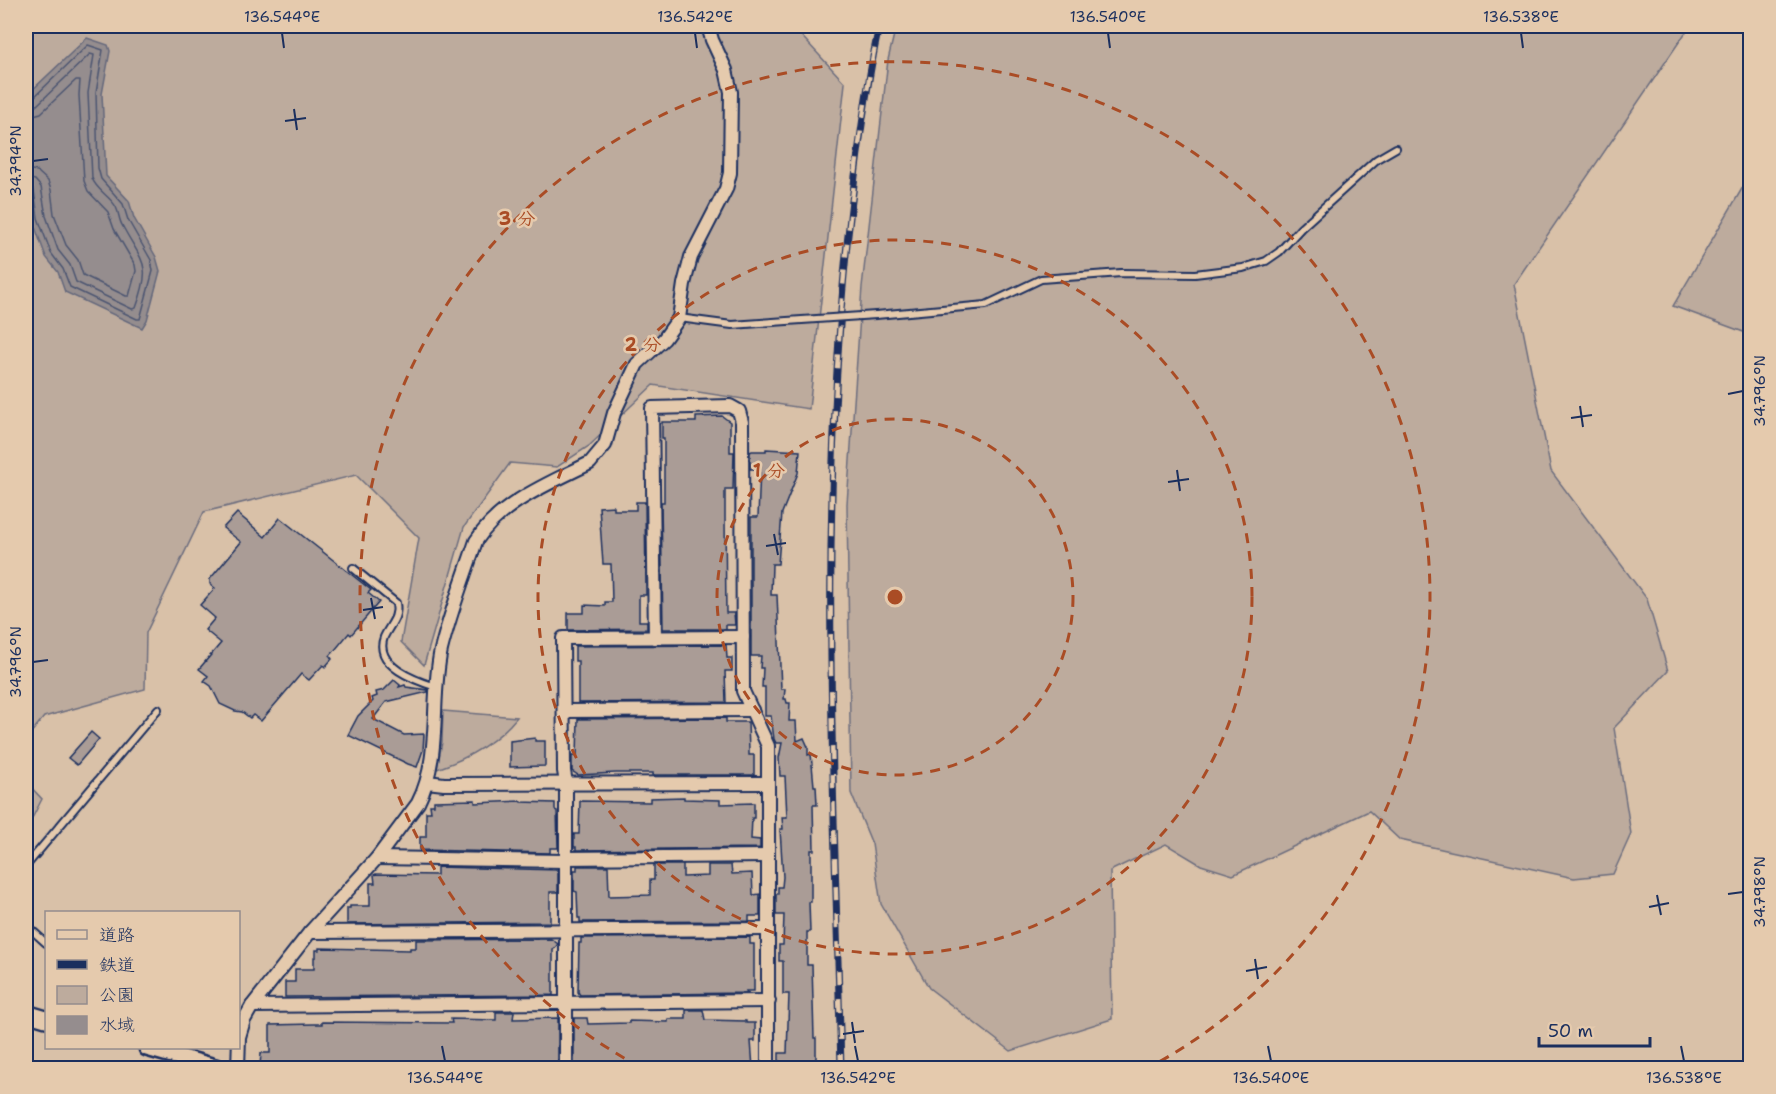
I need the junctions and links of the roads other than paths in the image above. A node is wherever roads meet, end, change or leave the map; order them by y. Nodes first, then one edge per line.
1 (708, 26) edge
2 (1396, 148) dead end
3 (679, 318) junction
4 (353, 568) dead end
5 (742, 637) junction
6 (655, 638) junction
7 (437, 688) junction
8 (158, 709) dead end
9 (752, 710) junction
10 (564, 711) junction
11 (428, 782) junction
12 (566, 783) junction
13 (767, 783) junction
14 (767, 856) junction
15 (377, 858) junction
16 (565, 860) junction
17 (26, 866) edge
18 (26, 926) edge
19 (768, 928) junction
20 (566, 930) junction
21 (310, 932) junction
22 (45, 942) edge
23 (769, 1001) junction
24 (567, 1004) junction
25 (252, 1006) junction
26 (26, 1013) edge
27 (45, 1019) edge
28 (240, 1034) edge
29 (154, 1049) edge
30 (239, 1049) edge
31 (218, 1068) edge
32 (238, 1068) edge
33 (566, 1068) edge
34 (768, 1068) edge

1 - 3 street
2 - 3 lane, bridge
3 - 7 street
4 - 7 lane
5 - 6 street
5 - 6 street
5 - 9 street
6 - 10 street
7 - 11 street
8 - 17 lane
9 - 10 street
9 - 13 street
10 - 12 street
11 - 12 street
11 - 15 street
12 - 13 street
12 - 16 street
13 - 14 street
14 - 16 street
14 - 19 street
15 - 16 street
15 - 21 street
16 - 20 street
18 - 22 lane
19 - 20 street
19 - 23 street
20 - 21 street
20 - 24 street
21 - 25 street
23 - 24 street
23 - 34 street
24 - 25 street
24 - 33 street
25 - 28 street
26 - 27 street
29 - 31 street
30 - 32 street

